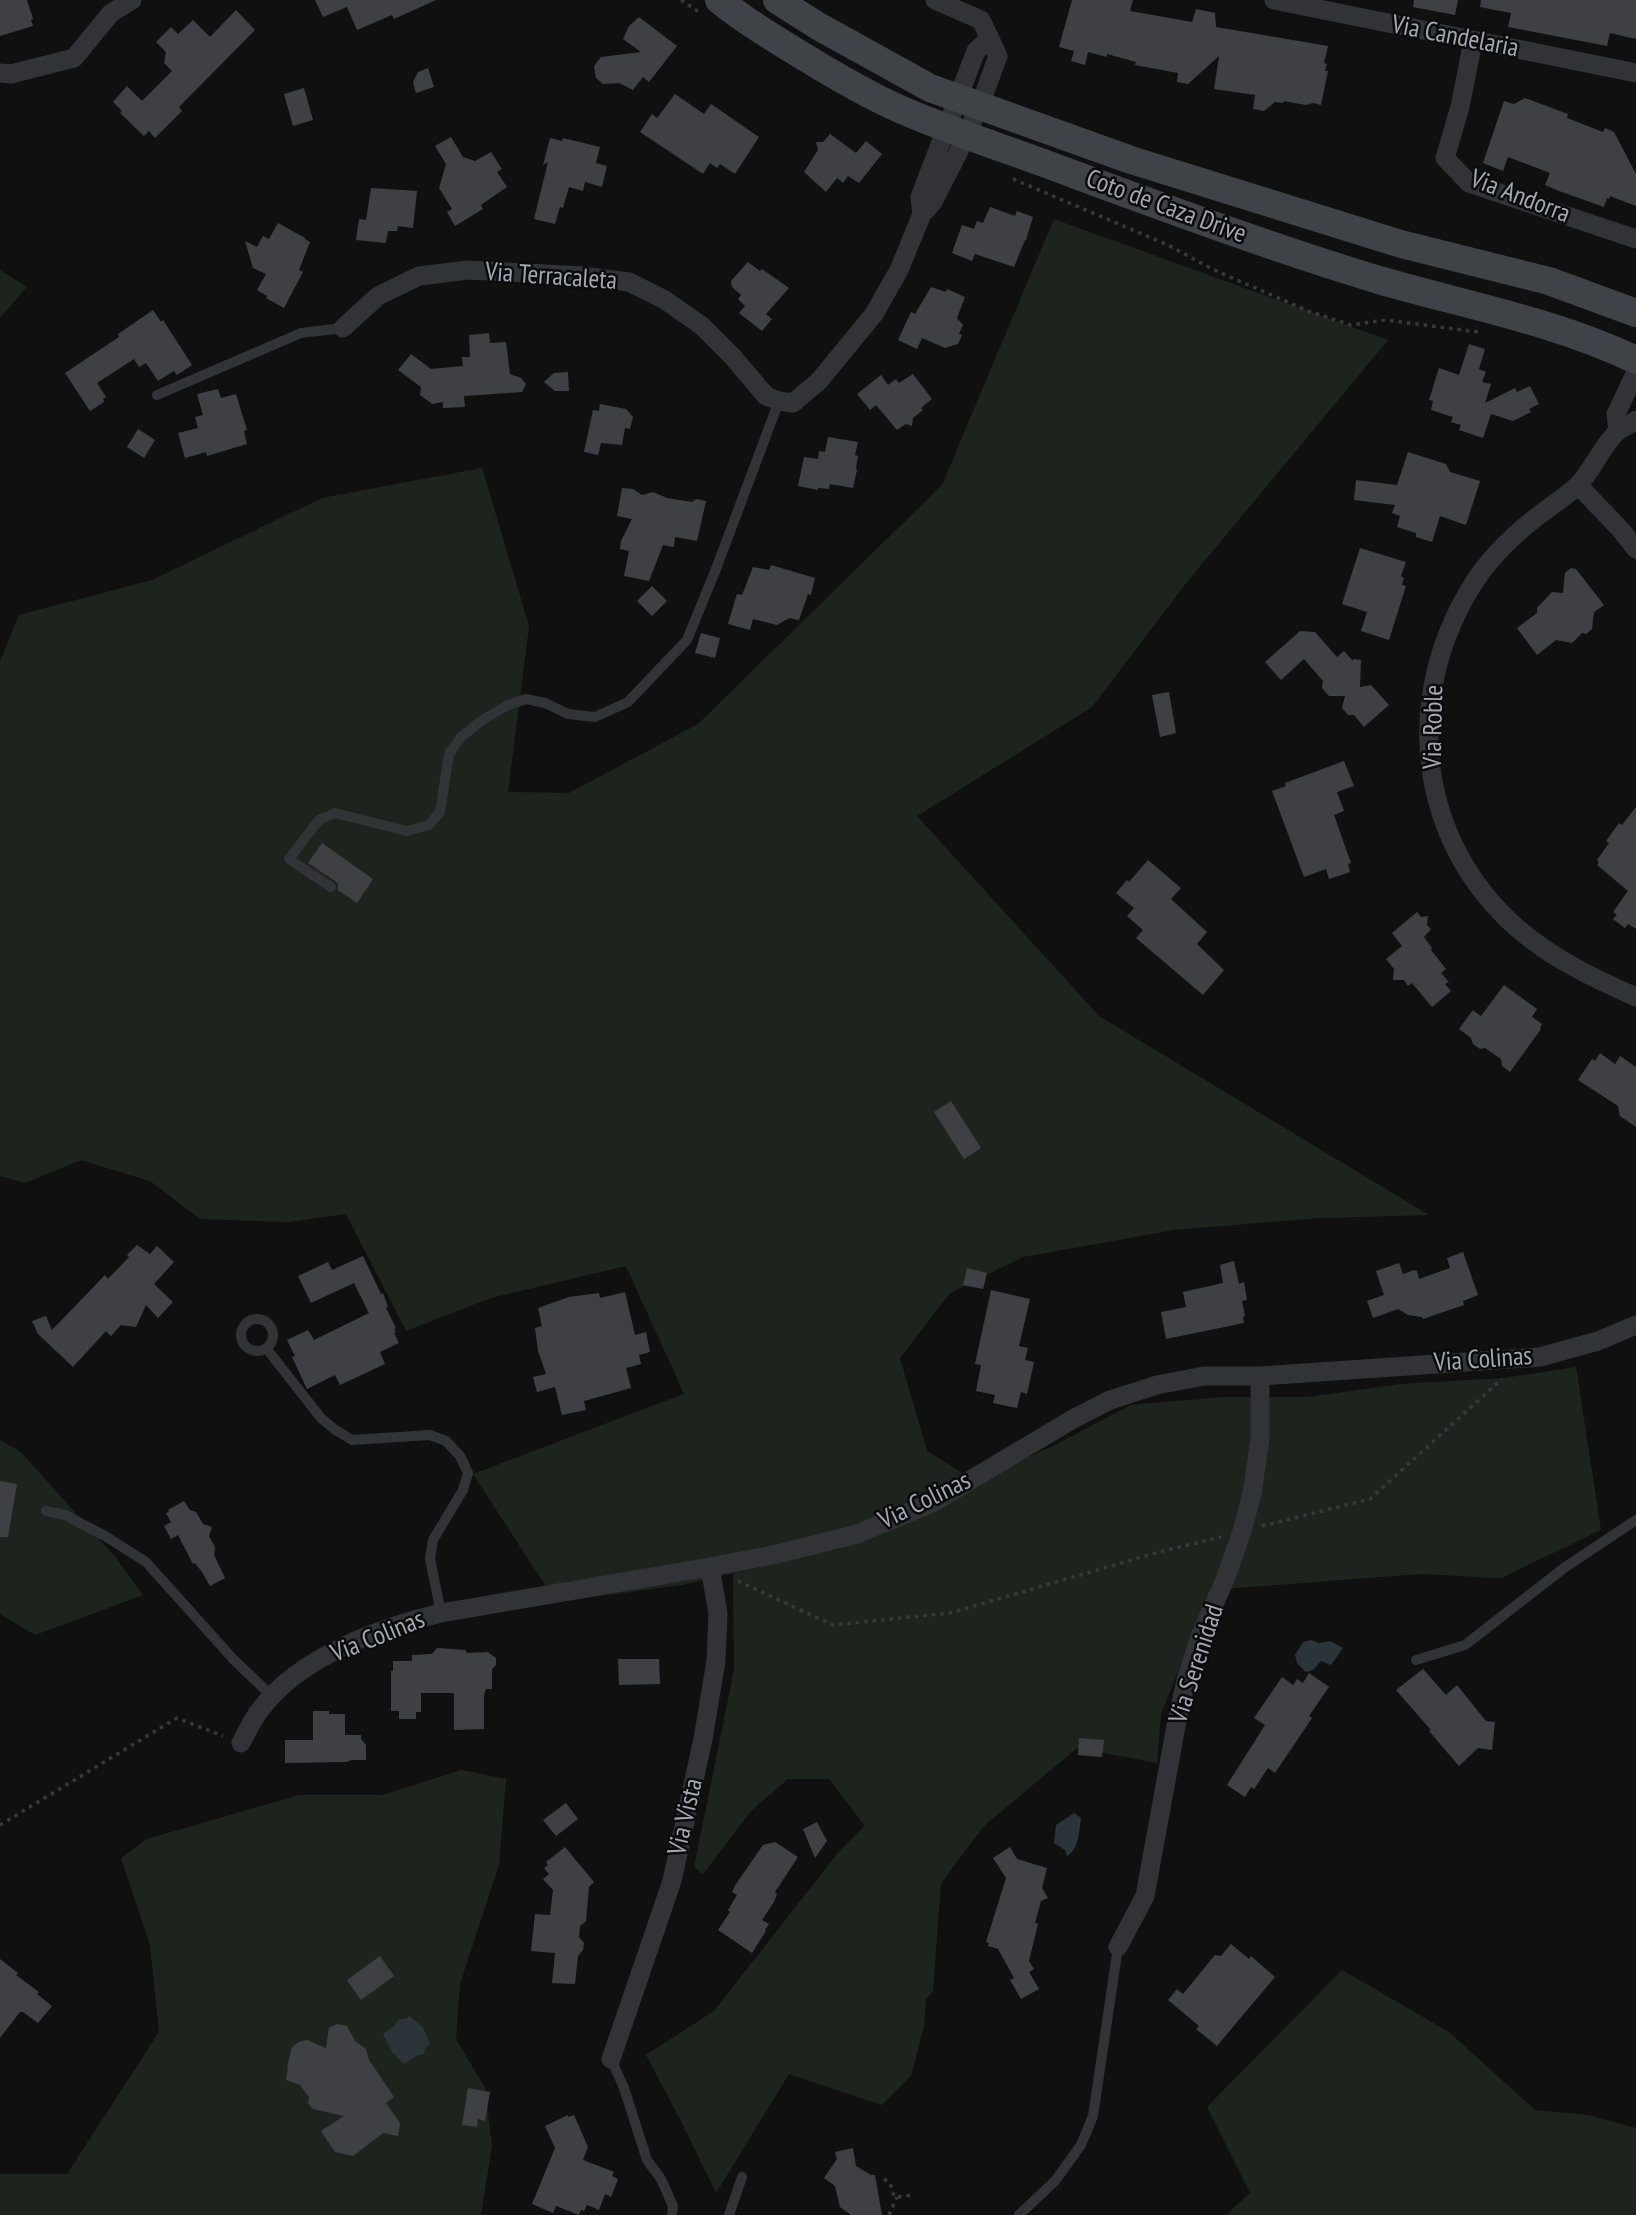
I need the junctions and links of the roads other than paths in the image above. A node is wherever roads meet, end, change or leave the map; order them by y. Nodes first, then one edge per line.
1 (132, 0) edge
2 (719, 0) edge
3 (777, 0) edge
4 (934, 0) edge
5 (1274, 0) edge
6 (1473, 41) junction
7 (0, 72) edge
8 (1636, 73) edge
9 (970, 102) junction
10 (958, 131) junction
11 (1636, 239) edge
12 (1636, 313) edge
13 (342, 328) joint
14 (1636, 360) edge
15 (1636, 372) edge
16 (157, 395) dead end
17 (779, 401) junction
18 (1636, 420) edge
19 (1618, 431) junction
20 (1578, 485) junction
21 (1636, 549) edge
22 (331, 887) dead end
23 (1636, 997) edge
24 (1636, 1325) edge
25 (266, 1348) dead end
26 (1260, 1376) junction
27 (46, 1511) dead end
28 (1636, 1520) edge
29 (710, 1567) junction
30 (441, 1613) junction
31 (1416, 1660) dead end
32 (273, 1697) junction
33 (241, 1743) road end
34 (1118, 1947) joint
35 (611, 2059) joint
36 (742, 2177) dead end
37 (672, 2215) edge
38 (729, 2215) edge
39 (1019, 2215) edge

1 - 7 street
2 - 10 main road, Coto de Caza Drive
3 - 9 main road, Coto de Caza Drive
4 - 9 street
5 - 6 street, Via Candelaria
6 - 8 street, Via Candelaria
6 - 11 street, Via Andorra
9 - 10 street
9 - 12 main road, Coto de Caza Drive
10 - 14 main road, Coto de Caza Drive
10 - 17 street
13 - 16 lane
13 - 17 street, Via Terracaleta
15 - 19 street, Via Roble
17 - 22 lane
18 - 19 street, Via Roble
19 - 20 street, Via Roble
20 - 21 street
20 - 23 street, Via Roble
24 - 26 street, Via Colinas
25 - 30 lane
26 - 29 street, Via Colinas
26 - 34 street, Via Serenidad
27 - 32 lane
28 - 31 lane
29 - 30 street, Via Colinas
29 - 35 street, Via Vista
30 - 32 street, Via Colinas
32 - 33 street, Via Colinas
34 - 39 lane
35 - 37 lane
36 - 38 lane

